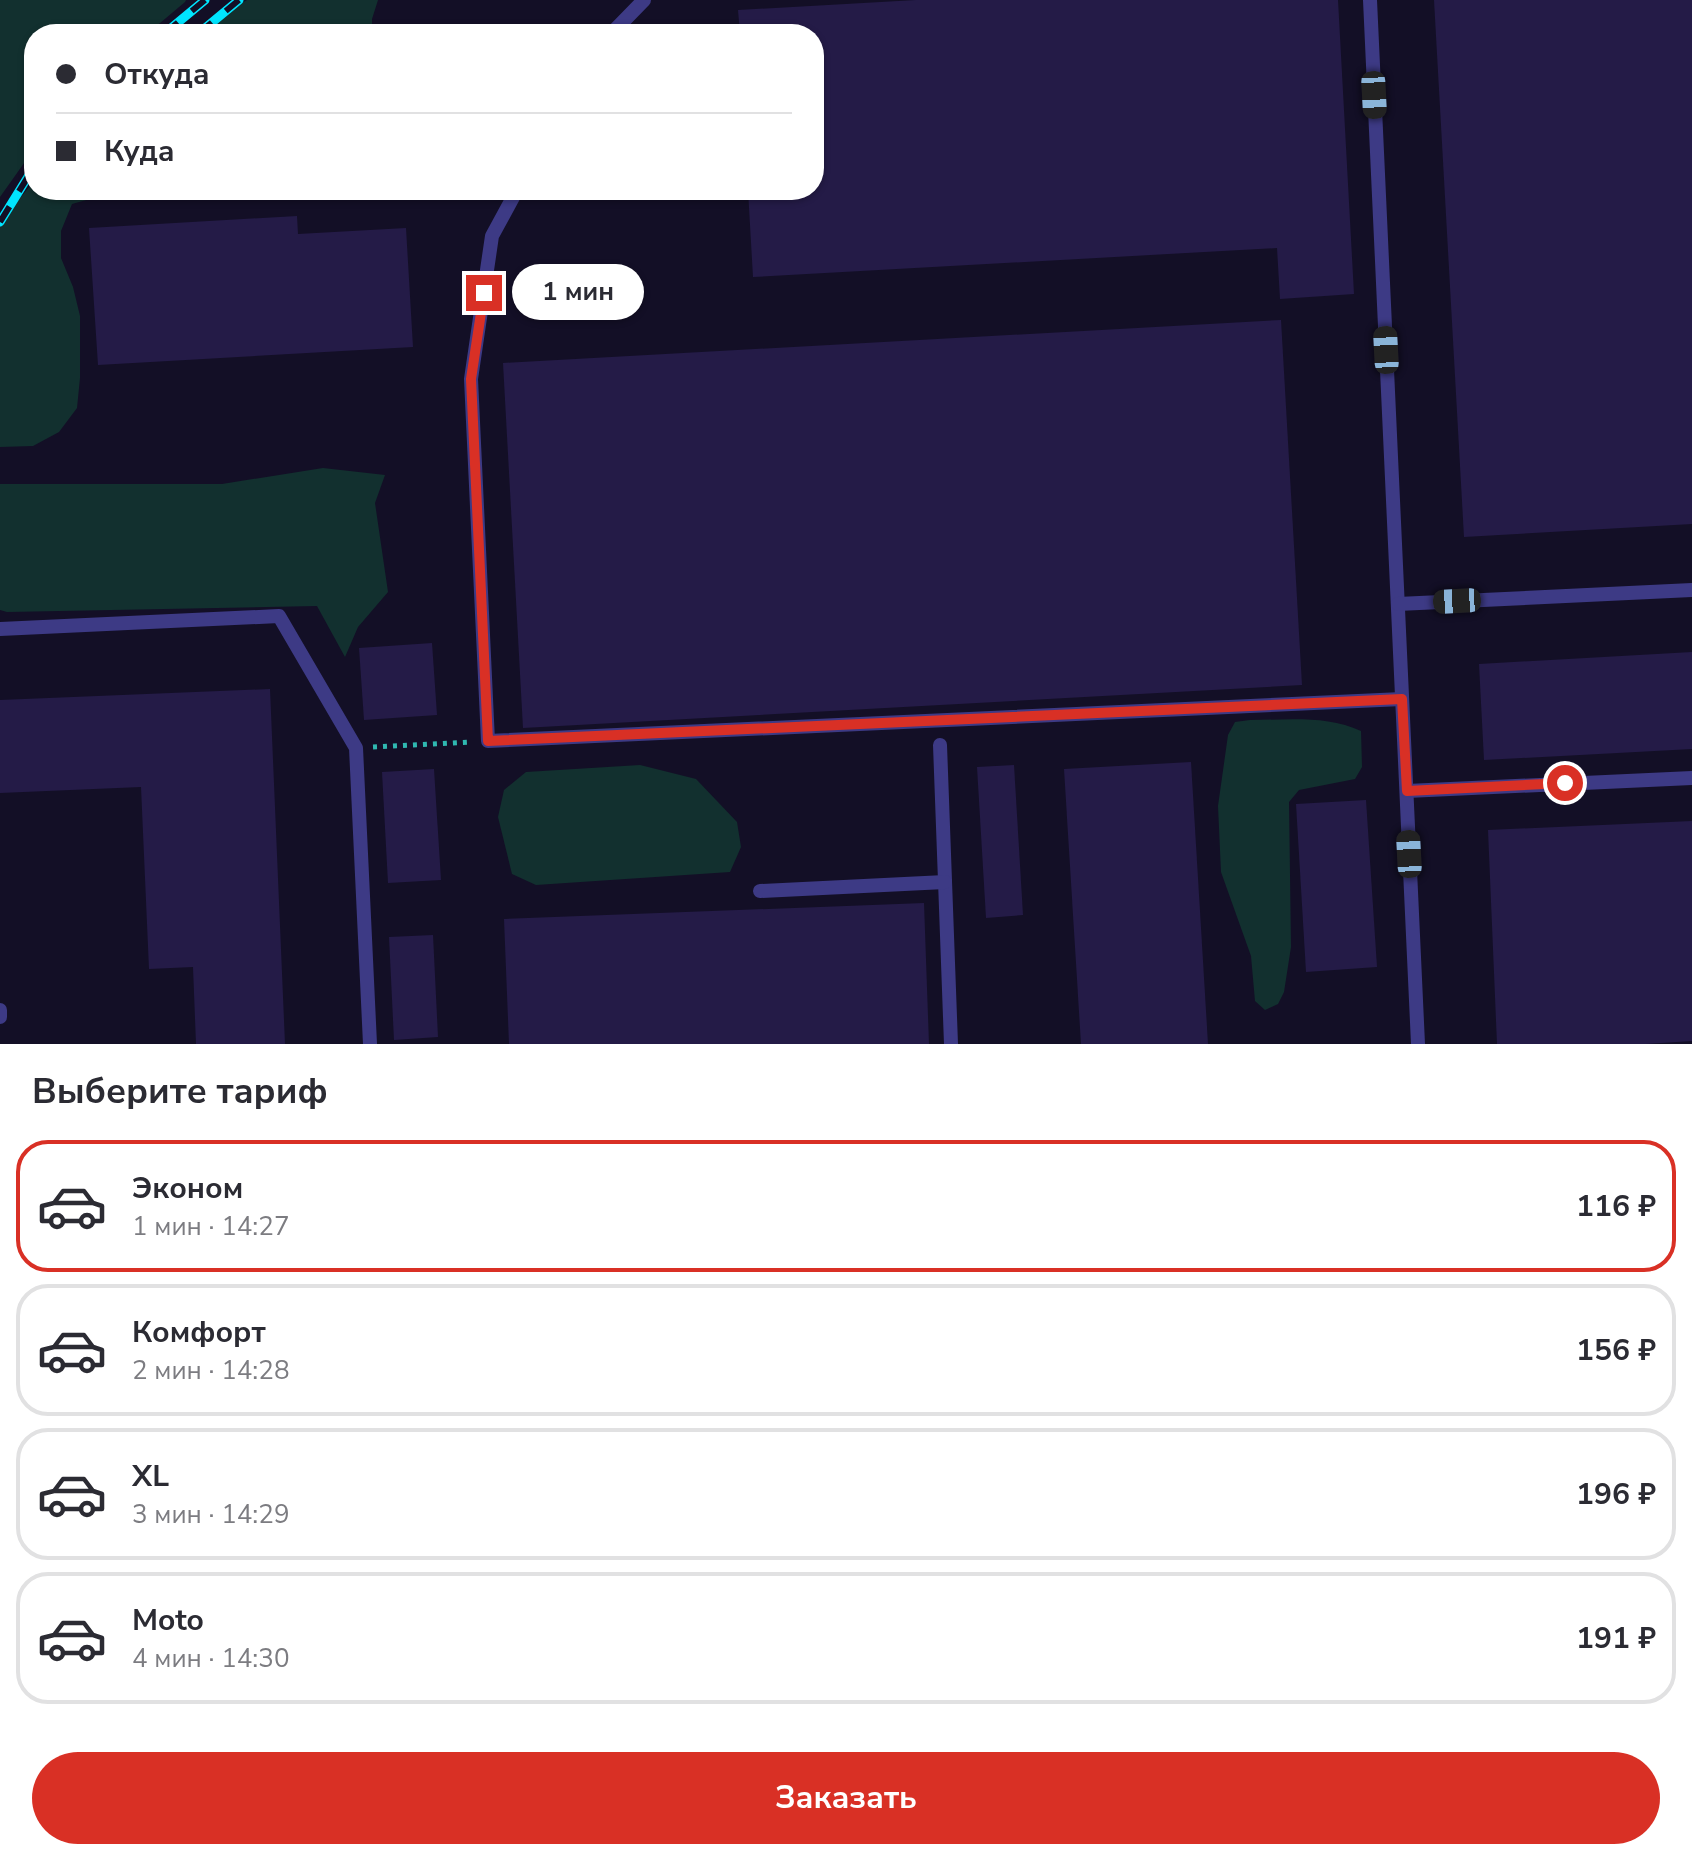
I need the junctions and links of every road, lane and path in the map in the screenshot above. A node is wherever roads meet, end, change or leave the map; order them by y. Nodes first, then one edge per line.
1 (644, 0) edge
2 (1370, 0) edge
3 (621, 24) edge
4 (512, 200) edge
5 (1692, 590) edge
6 (1398, 604) junction
7 (0, 629) edge
8 (1402, 699) junction
9 (488, 741) junction
10 (940, 745) dead end
11 (356, 748) junction
12 (1692, 778) edge
13 (1407, 791) junction
14 (945, 882) junction
15 (760, 891) dead end
16 (0, 1010) edge
17 (0, 1017) edge
18 (370, 1044) edge
19 (951, 1044) edge
20 (1418, 1044) edge

1 - 3 lane
2 - 6 lane
4 - 9 lane
5 - 6 lane
6 - 8 lane
7 - 11 lane
8 - 9 lane
8 - 13 lane
9 - 11 path
10 - 14 lane
11 - 18 lane
12 - 13 lane
13 - 20 lane
14 - 15 lane
14 - 19 lane
16 - 17 lane

